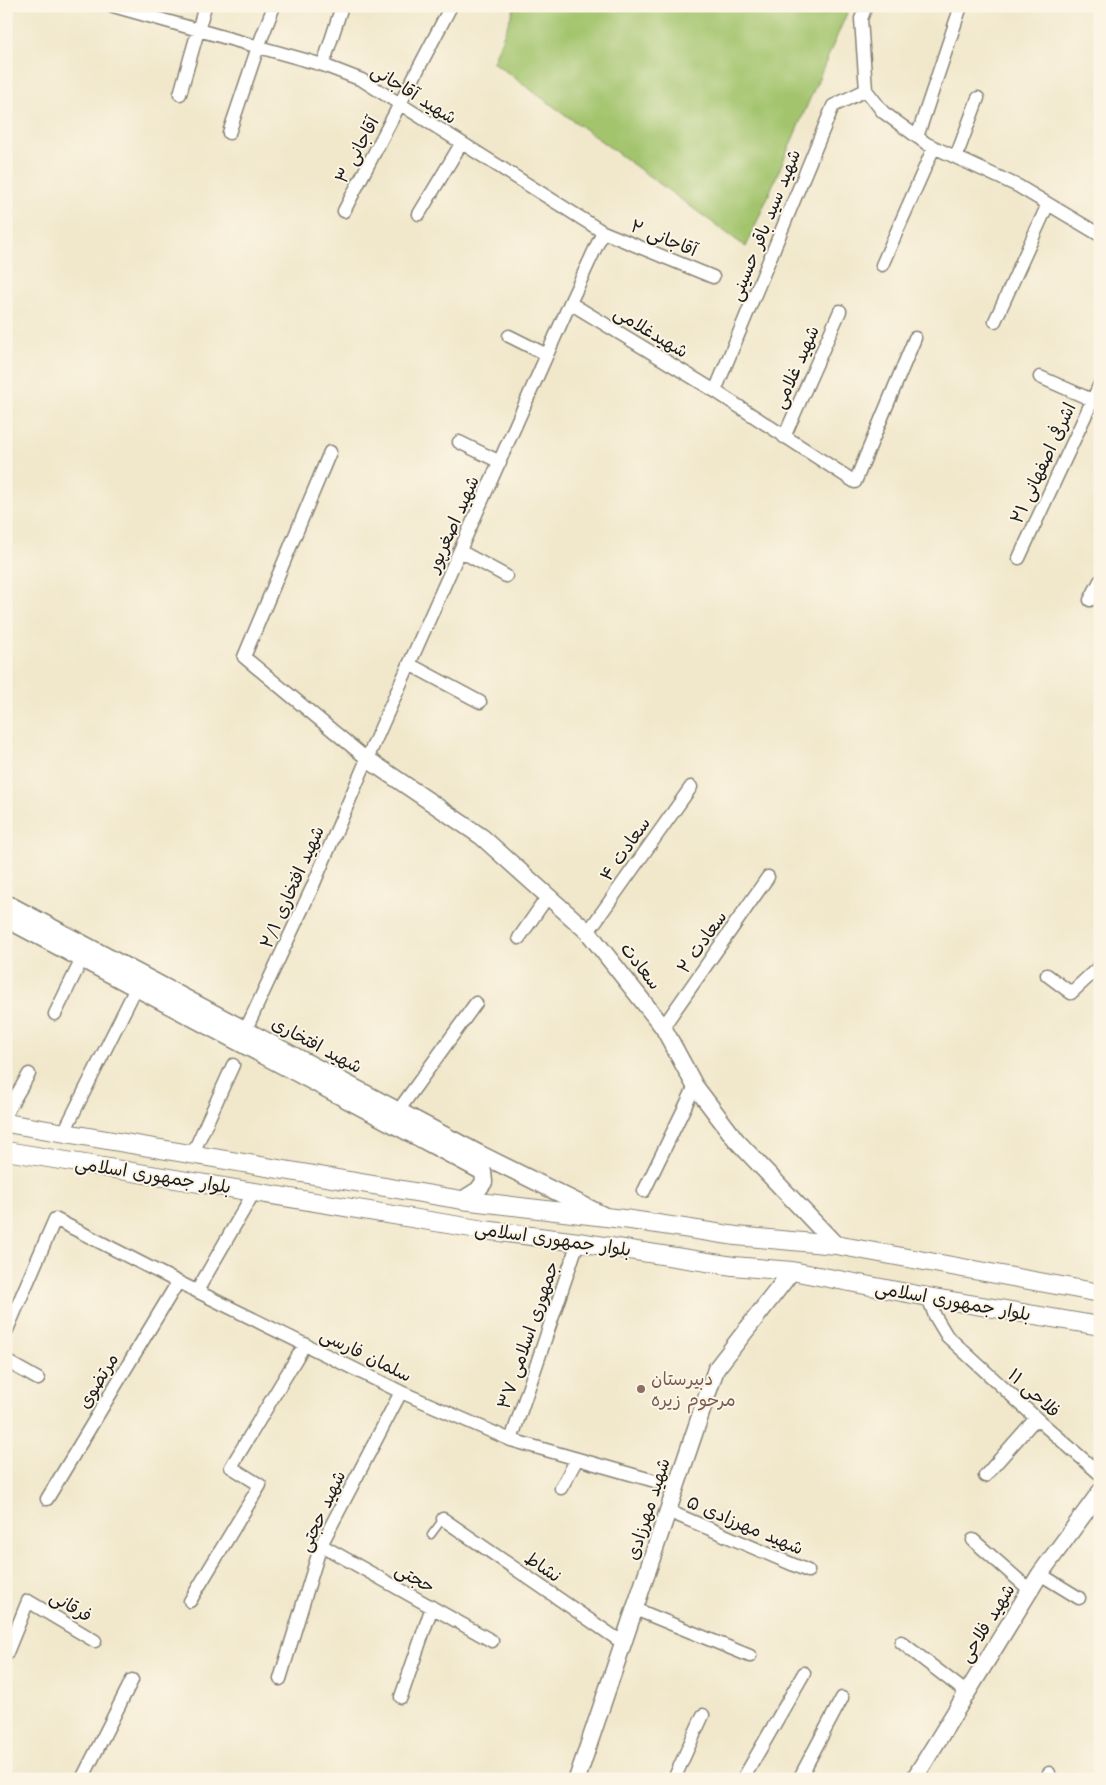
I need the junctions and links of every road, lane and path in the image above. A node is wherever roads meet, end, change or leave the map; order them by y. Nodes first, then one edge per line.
1 (113, 6) edge
2 (205, 6) edge
3 (274, 6) edge
4 (342, 6) edge
5 (451, 6) edge
6 (866, 6) edge
7 (961, 6) edge
8 (146, 11) edge
9 (199, 30) junction
10 (258, 47) junction
11 (323, 65) junction
12 (866, 90) junction
13 (180, 94) dead end
14 (978, 98) dead end
15 (400, 106) junction
16 (229, 133) dead end
17 (917, 137) junction
18 (461, 144) junction
19 (934, 147) junction
20 (956, 157) junction
21 (1048, 204) junction
22 (344, 211) dead end
23 (419, 214) dead end
24 (603, 232) junction
25 (1100, 235) edge
26 (882, 265) dead end
27 (713, 277) dead end
28 (570, 303) junction
29 (840, 311) dead end
30 (995, 321) dead end
31 (508, 336) dead end
32 (915, 338) dead end
33 (547, 356) junction
34 (1040, 377) dead end
35 (1100, 384) edge
36 (715, 391) junction
37 (1092, 400) junction
38 (784, 437) junction
39 (459, 442) dead end
40 (330, 452) dead end
41 (500, 462) junction
42 (460, 551) junction
43 (1019, 558) dead end
44 (506, 576) dead end
45 (1100, 581) edge
46 (1090, 600) dead end
47 (409, 664) junction
48 (480, 702) dead end
49 (367, 759) junction
50 (691, 787) dead end
51 (768, 877) dead end
52 (548, 896) junction
53 (6, 903) edge
54 (6, 919) edge
55 (588, 932) junction
56 (519, 938) dead end
57 (82, 959) junction
58 (1100, 966) edge
59 (1047, 975) dead end
60 (136, 988) junction
61 (476, 1004) dead end
62 (55, 1014) dead end
63 (664, 1027) junction
64 (246, 1030) junction
65 (233, 1065) dead end
66 (29, 1074) dead end
67 (695, 1086) junction
68 (398, 1110) junction
69 (6, 1113) edge
70 (6, 1123) edge
71 (64, 1132) junction
72 (6, 1151) edge
73 (193, 1153) junction
74 (474, 1159) junction
75 (644, 1191) dead end
76 (254, 1192) junction
77 (462, 1200) junction
78 (610, 1218) junction
79 (679, 1228) junction
80 (736, 1236) junction
81 (578, 1242) junction
82 (836, 1245) junction
83 (672, 1257) junction
84 (733, 1266) junction
85 (792, 1271) junction
86 (178, 1282) junction
87 (197, 1291) junction
88 (1099, 1293) edge
89 (928, 1297) junction
90 (1096, 1323) edge
91 (6, 1332) edge
92 (305, 1344) junction
93 (6, 1361) edge
94 (38, 1379) dead end
95 (401, 1392) junction
96 (1036, 1418) junction
97 (511, 1440) junction
98 (577, 1459) junction
99 (1100, 1474) edge
100 (985, 1476) dead end
101 (676, 1487) junction
102 (561, 1488) dead end
103 (1100, 1492) edge
104 (47, 1499) dead end
105 (668, 1512) junction
106 (442, 1520) joint
107 (431, 1535) dead end
108 (973, 1540) dead end
109 (321, 1545) junction
110 (808, 1571) dead end
111 (1040, 1574) junction
112 (1030, 1590) junction
113 (1079, 1598) dead end
114 (190, 1601) dead end
115 (432, 1607) junction
116 (635, 1609) junction
117 (95, 1641) dead end
118 (492, 1641) dead end
119 (901, 1642) dead end
120 (623, 1643) junction
121 (6, 1655) edge
122 (750, 1656) dead end
123 (804, 1673) dead end
124 (280, 1679) dead end
125 (132, 1680) dead end
126 (967, 1693) junction
127 (401, 1697) dead end
128 (842, 1698) dead end
129 (703, 1715) dead end
130 (82, 1779) edge
131 (577, 1779) edge
132 (674, 1779) edge
133 (743, 1779) edge
134 (799, 1779) edge
135 (914, 1779) edge

1 - 8 street, شهید آقاجانی
2 - 9 street
3 - 10 street
4 - 11 street
5 - 15 street, آقاجانی ۳
6 - 12 street
7 - 17 street
8 - 9 street, شهید آقاجانی
9 - 10 street, شهید آقاجانی
9 - 13 street
10 - 11 street, شهید آقاجانی
10 - 16 street
11 - 15 street, شهید آقاجانی
12 - 17 street
12 - 36 street, شهید سید باقر حسینی
14 - 20 street
15 - 18 street, شهید آقاجانی
15 - 22 street, آقاجانی ۳
17 - 19 street
18 - 23 street
18 - 24 street, شهید آقاجانی
19 - 20 street
19 - 26 street
20 - 21 street
21 - 25 street
21 - 30 street
24 - 27 street, آقاجانی ۲
24 - 28 street
28 - 33 street, شهید اصغرپور
28 - 36 street, شهیدغلامی
29 - 38 street, شهید غلامی
31 - 33 street
32 - 38 street, شهیدغلامی
33 - 41 street, شهید اصغرپور
34 - 37 street
35 - 37 street, اشرفی اصفهانی ۲۱
36 - 38 street, شهیدغلامی
37 - 43 street, اشرفی اصفهانی ۲۱
39 - 41 street
40 - 49 street
41 - 42 street, شهید اصغرپور
42 - 44 street
42 - 47 street, شهید اصغرپور
45 - 46 street
47 - 48 street
47 - 49 street, شهید اصغرپور
49 - 52 street, سعادت
49 - 64 street, شهید افتخاری ۲/۱
50 - 55 street, سعادت ۴
51 - 63 street, سعادت ۲
52 - 55 street, سعادت
52 - 56 street
53 - 64 street, شهید افتخاری
54 - 57 street
55 - 63 street, سعادت
57 - 60 street
57 - 62 street
58 - 59 street
60 - 71 street
60 - 74 street
61 - 68 street
63 - 67 street, سعادت
64 - 68 street, شهید افتخاری
65 - 73 street
66 - 69 street
67 - 75 street
67 - 82 street, سعادت
68 - 74 street, شهید افتخاری
70 - 71 main road, بلوار جمهوری اسلامی
71 - 73 main road, بلوار جمهوری اسلامی
72 - 76 main road, بلوار جمهوری اسلامی
73 - 77 main road, بلوار جمهوری اسلامی
74 - 77 street
74 - 78 street, شهید افتخاری
76 - 81 main road, بلوار جمهوری اسلامی
76 - 87 street
77 - 78 main road, بلوار جمهوری اسلامی
78 - 79 main road, بلوار جمهوری اسلامی
79 - 80 main road, بلوار جمهوری اسلامی
79 - 83 main road
80 - 82 main road, بلوار جمهوری اسلامی
80 - 84 main road
81 - 83 main road, بلوار جمهوری اسلامی
81 - 97 street, جمهوری اسلامی ۳۷
82 - 88 main road, بلوار جمهوری اسلامی
83 - 84 main road, بلوار جمهوری اسلامی
84 - 85 main road, بلوار جمهوری اسلامی
85 - 89 main road, بلوار جمهوری اسلامی
85 - 101 street, شهید مهرزادی
86 - 87 street, سلمان فارسی
86 - 91 street, سلمان فارسی
86 - 104 street, مرتضوی
87 - 92 street, سلمان فارسی
89 - 90 main road, بلوار جمهوری اسلامی
89 - 96 street, فلاحی ۱۱
92 - 95 street, سلمان فارسی
92 - 114 street
93 - 94 street
95 - 97 street, سلمان فارسی
95 - 109 street, شهید حجتی
96 - 99 street, فلاحی ۱۱
96 - 100 street
97 - 98 street, سلمان فارسی
98 - 101 street, سلمان فارسی
98 - 102 street
101 - 105 street, شهید مهرزادی
103 - 111 street, شهید فلاحی
105 - 110 street, شهید مهرزادی ۵
105 - 116 street, شهید مهرزادی
106 - 107 lane
106 - 120 street, نشاط
108 - 112 street
109 - 115 street, حجتی
109 - 124 street, شهید حجتی
111 - 112 street, شهید فلاحی
111 - 113 street
112 - 126 street, شهید فلاحی
115 - 118 street, حجتی
115 - 127 street
116 - 120 street, شهید مهرزادی
116 - 122 street
117 - 121 street, فرقانی
119 - 126 street
120 - 131 street, شهید مهرزادی
123 - 133 street
125 - 130 street
126 - 135 street, شهید فلاحی
128 - 134 street
129 - 132 street

